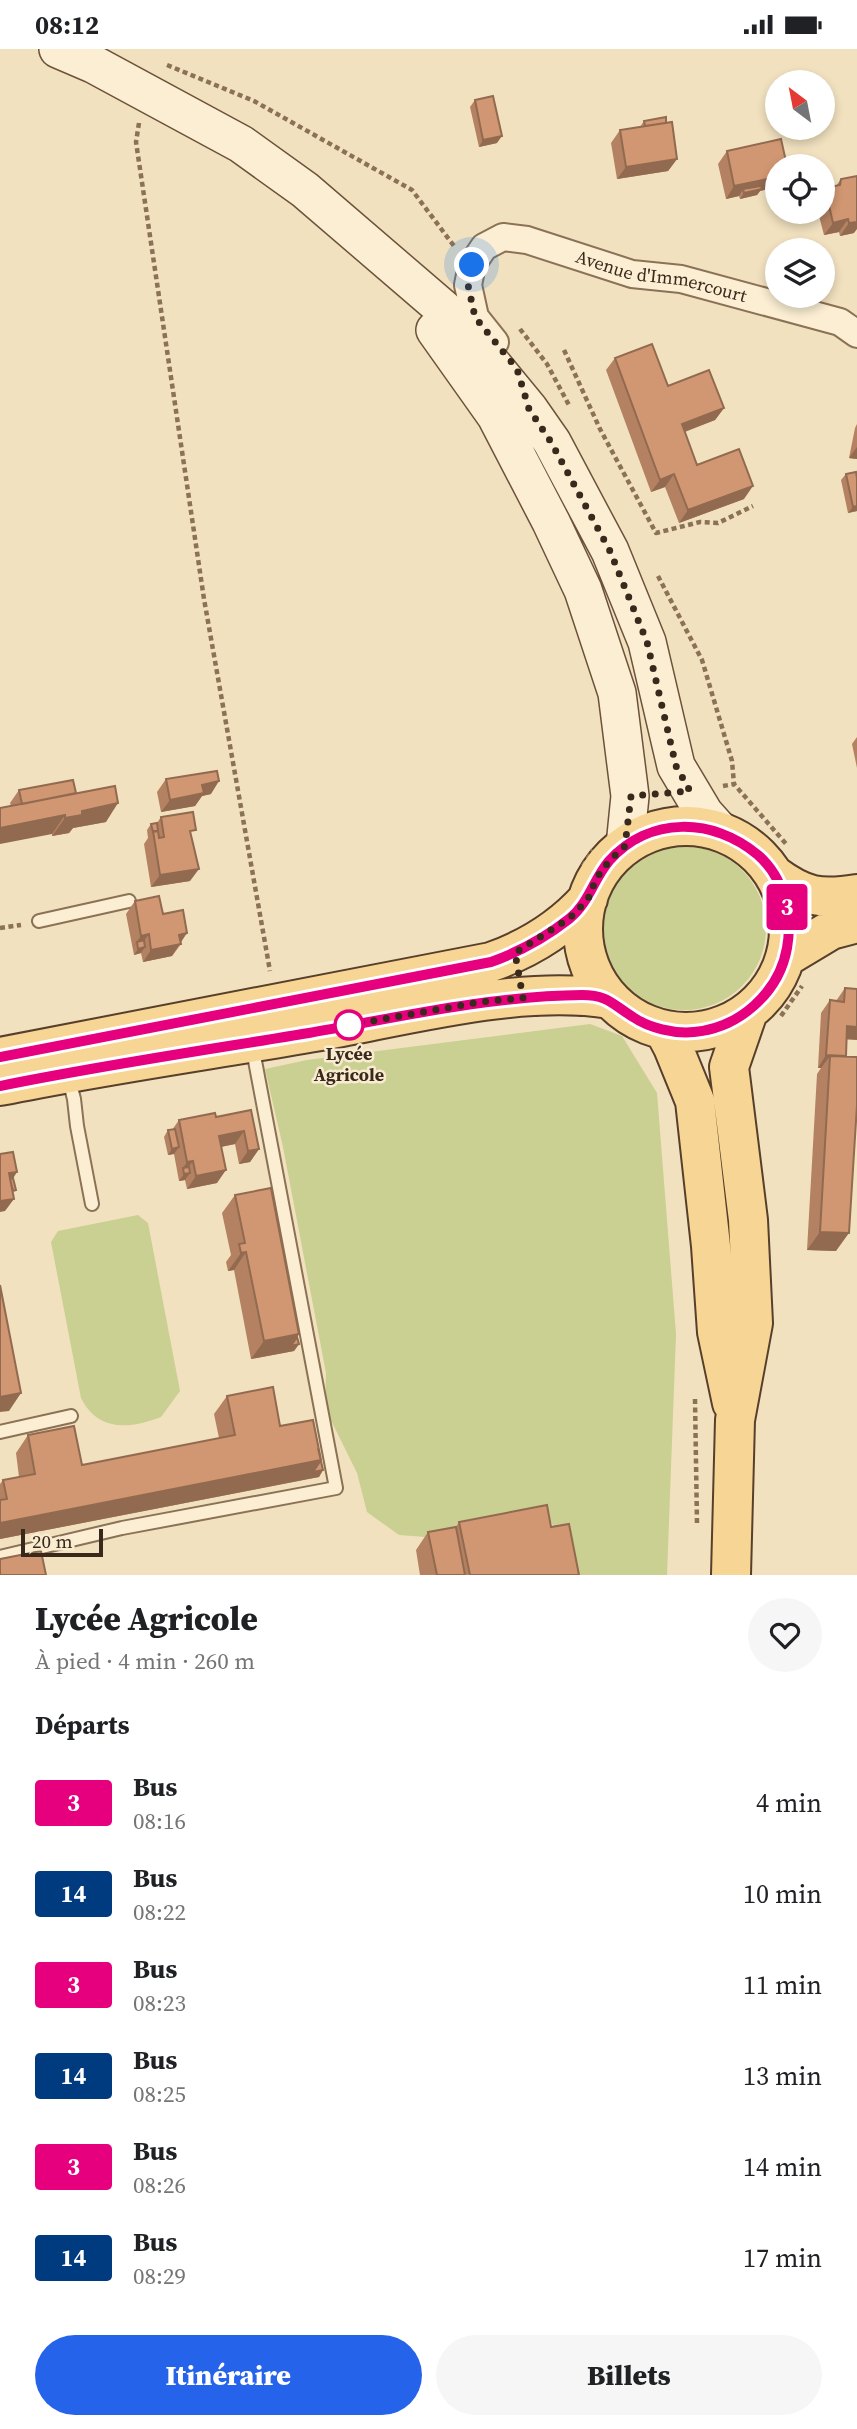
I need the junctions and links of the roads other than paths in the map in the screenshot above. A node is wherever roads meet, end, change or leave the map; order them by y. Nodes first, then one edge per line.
1 (58, 49) edge
2 (386, 260) junction
3 (857, 334) edge
4 (529, 409) junction
5 (721, 832) junction
6 (610, 846) junction
7 (783, 865) junction
8 (583, 886) junction
9 (857, 894) edge
10 (129, 901) dead end
11 (39, 921) dead end
12 (857, 923) edge
13 (797, 967) junction
14 (610, 999) junction
15 (761, 1018) junction
16 (664, 1030) junction
17 (252, 1042) junction
18 (0, 1057) edge
19 (66, 1072) junction
20 (0, 1086) edge
21 (92, 1204) dead end
22 (71, 1416) dead end
23 (735, 1420) junction
24 (0, 1432) edge
25 (0, 1557) edge
26 (731, 1575) edge

1 - 2 main road
2 - 4 main road
2 - 6 main road
3 - 4 street, Avenue d'Immercourt
4 - 5 main road
5 - 6 main road
5 - 7 main road
6 - 8 main road
7 - 9 main road
7 - 13 main road
8 - 14 main road
8 - 18 main road
10 - 11 lane
12 - 13 main road
13 - 15 main road
14 - 16 main road
14 - 17 main road
15 - 16 main road
15 - 23 main road
16 - 23 main road
17 - 19 main road
17 - 25 lane
19 - 20 main road
19 - 21 lane
22 - 24 lane
23 - 26 main road

